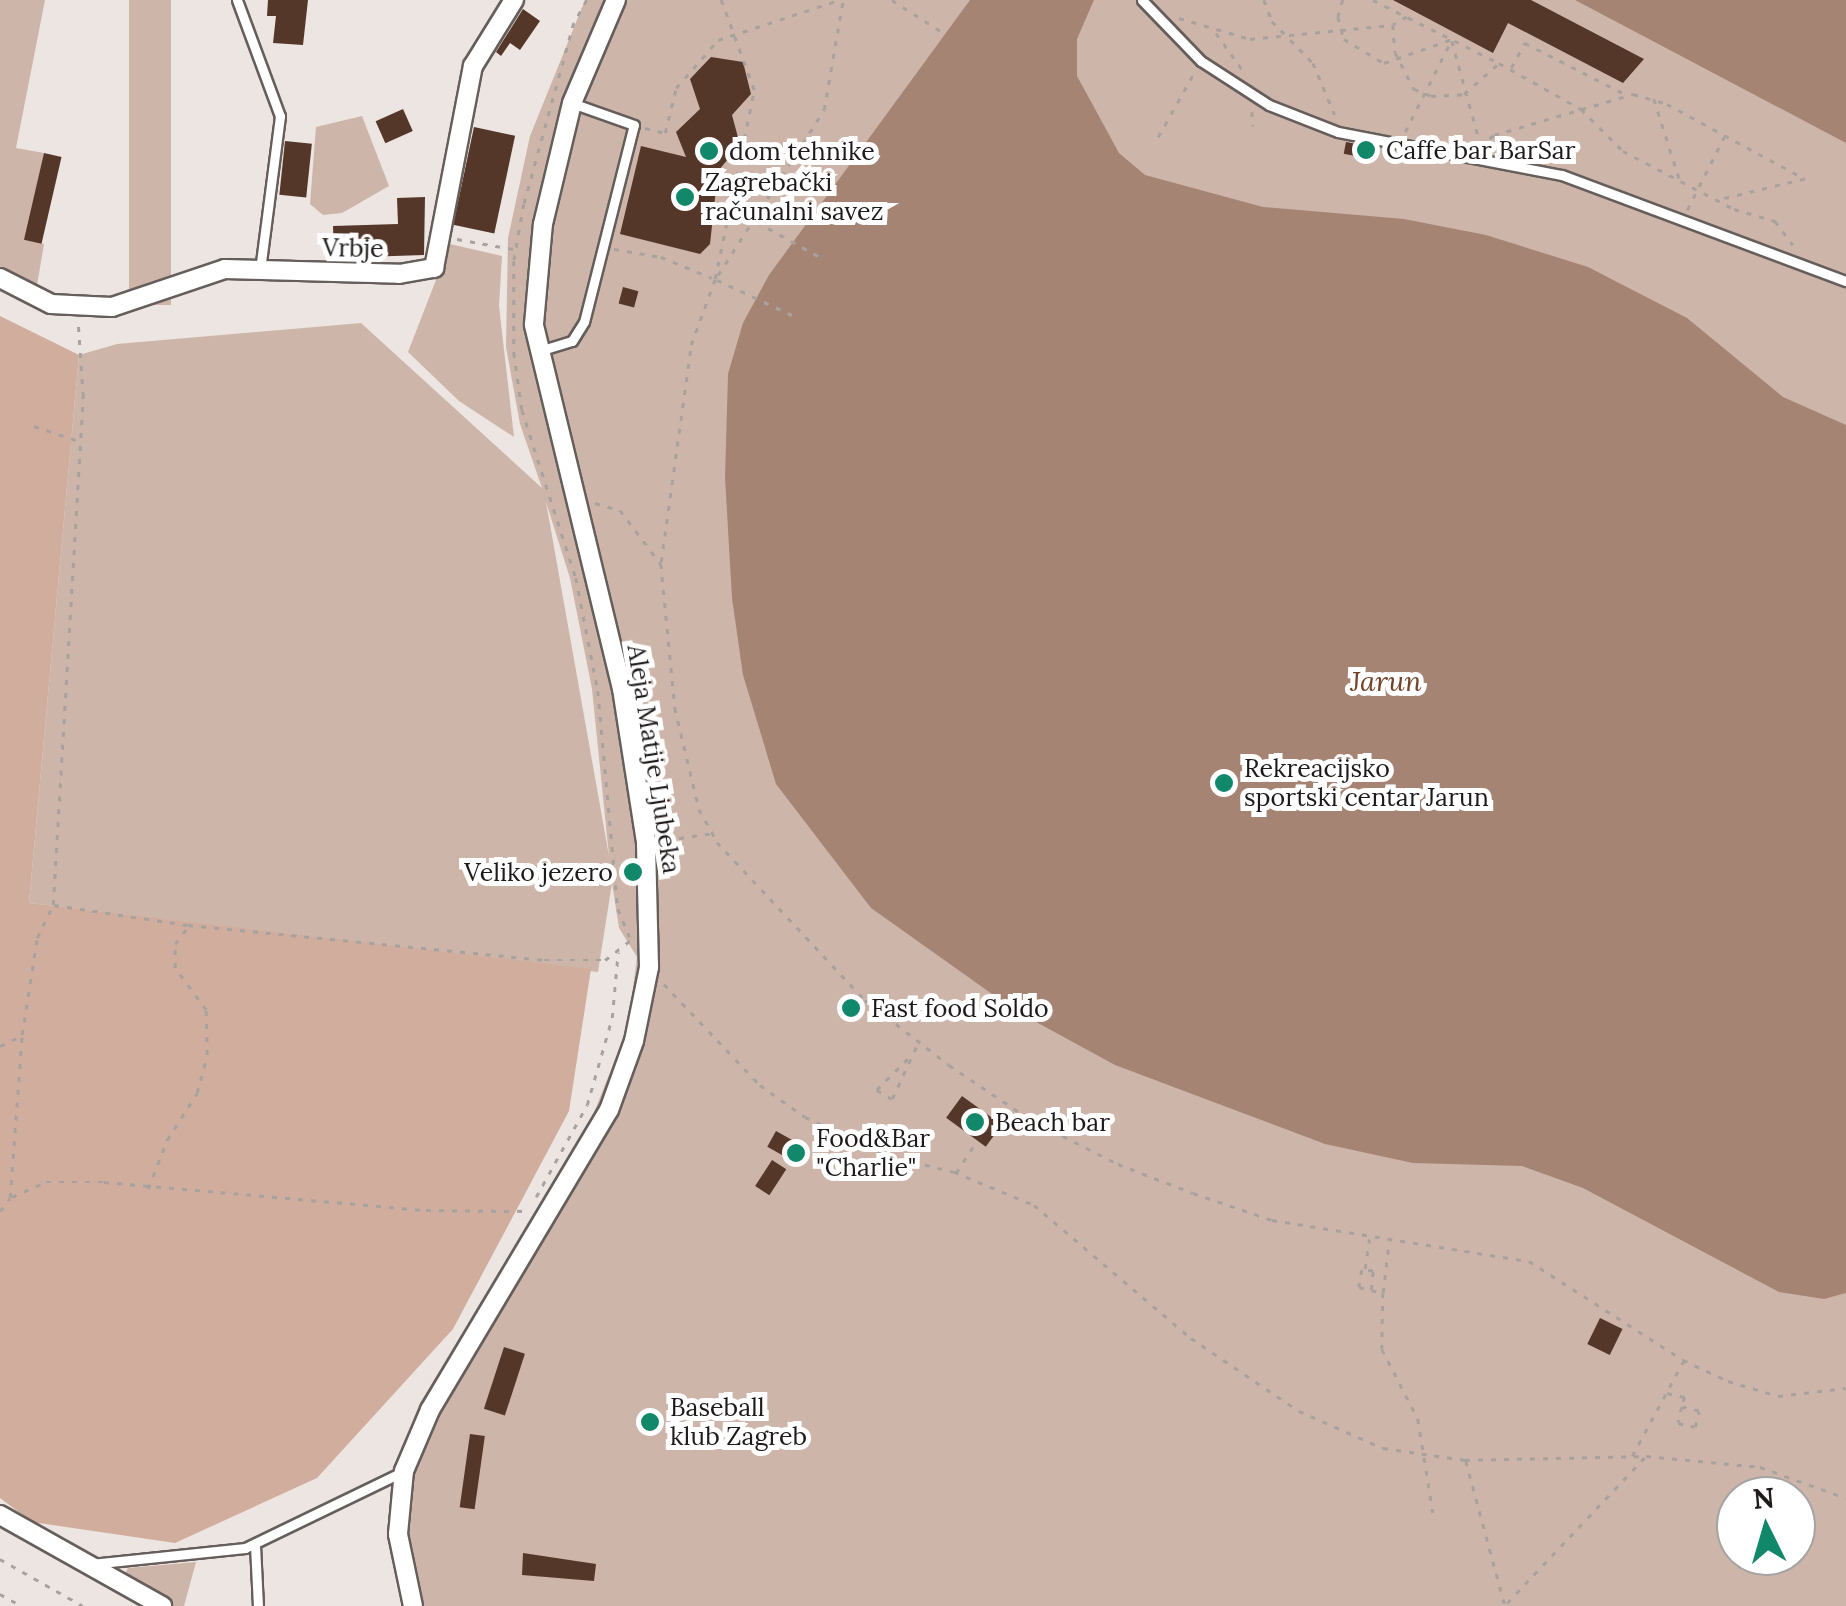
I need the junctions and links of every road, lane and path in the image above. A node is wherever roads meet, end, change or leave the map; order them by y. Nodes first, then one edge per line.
1 (237, 0) edge
2 (514, 0) edge
3 (616, 0) edge
4 (721, 0) edge
5 (841, 0) edge
6 (892, 0) edge
7 (1142, 0) edge
8 (1264, 0) edge
9 (1343, 0) edge
10 (1373, 0) edge
11 (1164, 12) dead end
12 (1407, 17) junction
13 (1392, 25) junction
14 (1340, 31) junction
15 (942, 32) dead end
16 (733, 36) junction
17 (1287, 36) junction
18 (1452, 40) junction
19 (1201, 61) junction
20 (1397, 63) junction
21 (1499, 63) junction
22 (1510, 70) junction
23 (1424, 94) junction
24 (1464, 94) junction
25 (1626, 95) junction
26 (1654, 99) junction
27 (572, 103) junction
28 (1581, 108) junction
29 (1339, 122) dead end
30 (634, 125) junction
31 (1404, 135) dead end
32 (1725, 135) junction
33 (1158, 137) dead end
34 (1681, 182) junction
35 (1696, 190) junction
36 (1717, 200) junction
37 (1684, 216) dead end
38 (756, 222) junction
39 (441, 236) junction
40 (603, 247) junction
41 (516, 250) dead end
42 (826, 260) dead end
43 (1798, 260) dead end
44 (260, 270) junction
45 (0, 278) edge
46 (715, 279) junction
47 (1846, 281) edge
48 (81, 305) junction
49 (792, 315) dead end
50 (538, 350) junction
51 (34, 426) dead end
52 (80, 441) junction
53 (578, 505) junction
54 (661, 564) junction
55 (713, 834) junction
56 (666, 840) dead end
57 (53, 905) junction
58 (188, 926) junction
59 (632, 940) dead end
60 (618, 950) junction
61 (669, 989) dead end
62 (22, 1035) junction
63 (919, 1042) junction
64 (0, 1046) edge
65 (908, 1059) junction
66 (890, 1075) junction
67 (900, 1080) junction
68 (978, 1142) dead end
69 (956, 1173) junction
70 (148, 1189) junction
71 (10, 1198) junction
72 (0, 1211) edge
73 (1370, 1238) junction
74 (1389, 1239) junction
75 (1365, 1270) junction
76 (1371, 1290) junction
77 (1383, 1294) junction
78 (1683, 1360) junction
79 (1846, 1388) edge
80 (1666, 1392) junction
81 (1682, 1407) junction
82 (1422, 1454) junction
83 (1646, 1456) junction
84 (1631, 1457) junction
85 (1466, 1460) junction
86 (404, 1471) junction
87 (1846, 1498) edge
88 (1432, 1513) dead end
89 (0, 1516) edge
90 (254, 1545) junction
91 (0, 1559) edge
92 (84, 1564) junction
93 (0, 1594) edge
94 (1506, 1605) edge
95 (22, 1606) edge
96 (83, 1606) edge
97 (162, 1606) edge
98 (258, 1606) edge
99 (412, 1606) edge

1 - 44 lane
2 - 39 street, Vrbje
3 - 27 street, Aleja Matije Ljubeka
4 - 16 path
5 - 16 path
5 - 38 path
6 - 15 path
7 - 19 lane
8 - 17 path
9 - 14 path
10 - 12 path
11 - 17 path
12 - 13 path
12 - 18 path
13 - 14 path
13 - 20 path
14 - 17 path
14 - 20 path
16 - 30 path
16 - 46 path
17 - 29 path
18 - 20 path
18 - 21 path
18 - 23 path
18 - 24 path
19 - 33 path
19 - 47 lane
20 - 23 path
21 - 22 path
21 - 24 path
22 - 25 path
22 - 28 path
23 - 24 path
23 - 31 path
24 - 28 path
25 - 26 path
25 - 28 path
26 - 32 path
26 - 34 path
27 - 30 lane
27 - 50 street, Aleja Matije Ljubeka
28 - 34 path
30 - 40 lane
32 - 35 path
32 - 36 path
34 - 35 path
35 - 36 path
35 - 37 path
36 - 43 path
38 - 42 path
38 - 46 path
39 - 41 path
39 - 44 street, Vrbje
40 - 46 path
40 - 50 lane
44 - 48 street, Vrbje
45 - 48 street, Vrbje
46 - 49 path
46 - 54 path
48 - 52 path
50 - 53 street, Aleja Matije Ljubeka
51 - 52 path
52 - 57 path
53 - 54 path
53 - 86 street, Aleja Matije Ljubeka
54 - 55 path
55 - 56 path
55 - 63 path
57 - 58 path
57 - 62 path
58 - 60 path
58 - 70 path
59 - 60 path
60 - 70 path
61 - 69 path
62 - 64 path
62 - 71 path
63 - 65 path
63 - 73 path
65 - 66 path
65 - 67 path
66 - 67 path
66 - 67 path
68 - 69 path
69 - 82 path
70 - 71 path
71 - 72 path
73 - 74 path
73 - 75 path
74 - 77 path
74 - 78 path
75 - 76 path
75 - 76 path
76 - 77 path
77 - 82 path
78 - 79 path
78 - 80 path
80 - 81 path
80 - 84 path
81 - 81 path
82 - 85 path
82 - 88 path
83 - 84 path
83 - 87 path
83 - 94 path
84 - 85 path
85 - 94 path
86 - 90 lane
86 - 99 street, Aleja Matije Ljubeka
89 - 92 street
90 - 92 lane
90 - 98 lane
91 - 96 path
92 - 97 street
93 - 95 path

